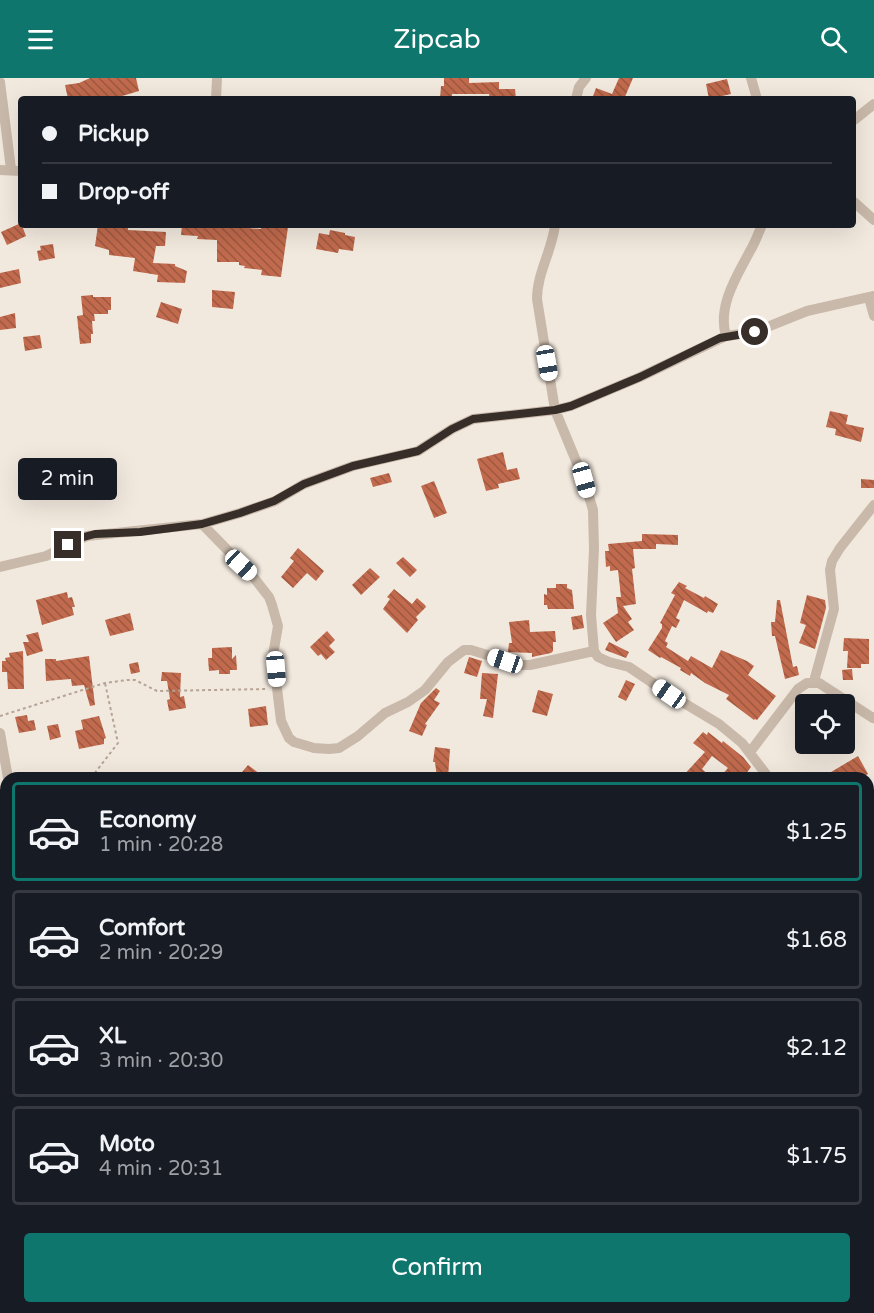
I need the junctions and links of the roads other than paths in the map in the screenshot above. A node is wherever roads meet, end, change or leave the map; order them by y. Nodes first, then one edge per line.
1 (217, 78) edge
2 (586, 78) edge
3 (751, 78) edge
4 (0, 82) edge
5 (216, 96) edge
6 (577, 96) edge
7 (756, 96) edge
8 (874, 104) edge
9 (856, 118) edge
10 (11, 170) edge
11 (856, 204) edge
12 (874, 220) edge
13 (555, 228) edge
14 (761, 228) edge
15 (871, 297) edge
16 (874, 316) edge
17 (726, 336) junction
18 (555, 410) junction
19 (874, 505) edge
20 (202, 524) junction
21 (0, 567) edge
22 (594, 651) junction
23 (814, 681) junction
24 (874, 717) edge
25 (0, 733) edge
26 (750, 752) junction
27 (7, 772) edge
28 (765, 772) edge

1 - 5 street
2 - 6 street
3 - 7 street
4 - 10 street
8 - 9 street
11 - 12 street
13 - 18 street
14 - 17 street
15 - 16 street
15 - 17 street
17 - 18 street
18 - 20 street
18 - 22 street
19 - 23 street
20 - 21 street
20 - 22 street
22 - 26 street
23 - 24 street
23 - 26 street
25 - 27 street
26 - 28 street

